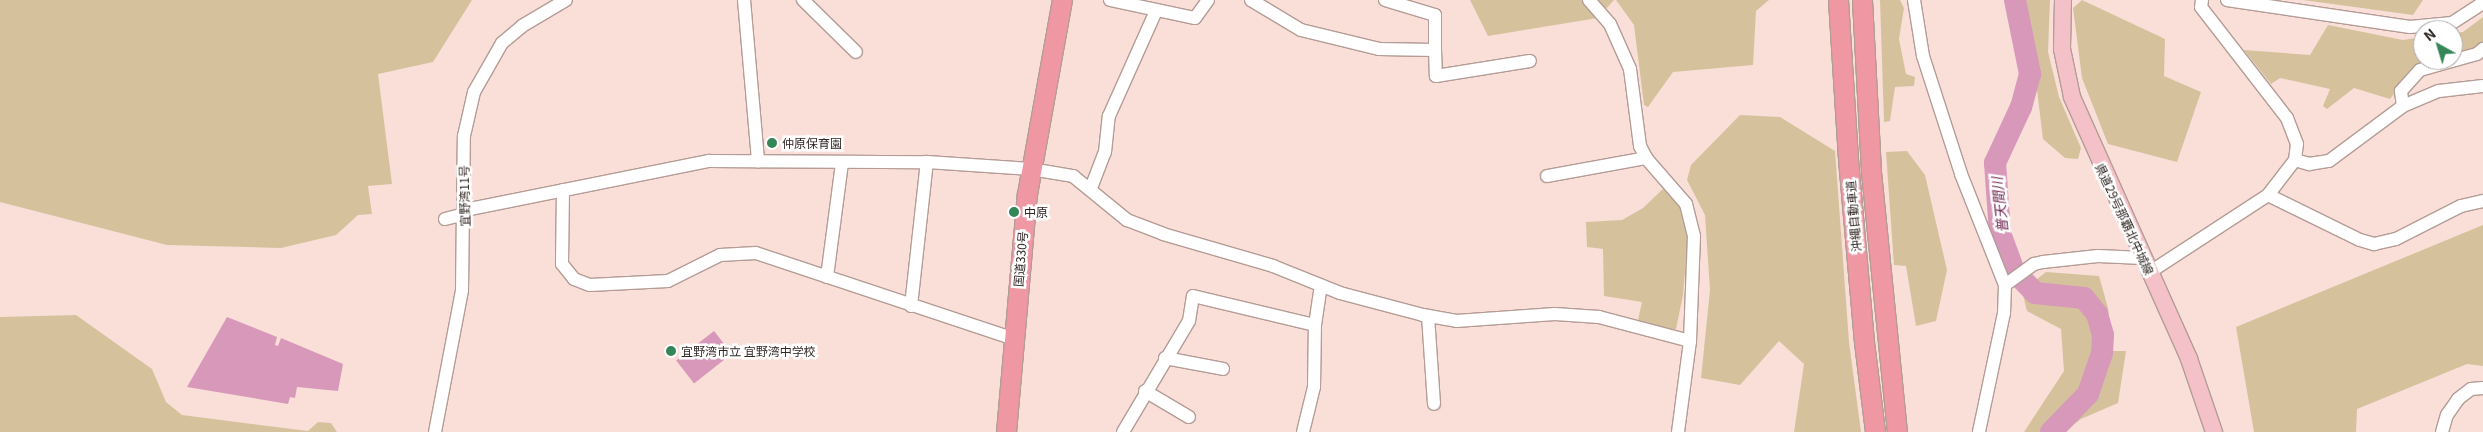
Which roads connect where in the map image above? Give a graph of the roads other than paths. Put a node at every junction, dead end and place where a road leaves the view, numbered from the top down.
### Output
1 (566, 0) edge
2 (744, 0) edge
3 (803, 0) edge
4 (1062, 0) edge
5 (1110, 0) edge
6 (1208, 0) edge
7 (1251, 0) edge
8 (1385, 0) edge
9 (1590, 0) edge
10 (1838, 0) edge
11 (1862, 0) edge
12 (1914, 0) edge
13 (2063, 0) edge
14 (2202, 0) edge
15 (2227, 0) edge
16 (2483, 2) edge
17 (1156, 11) junction
18 (2483, 49) edge
19 (1435, 50) junction
20 (856, 52) dead end
21 (1530, 61) dead end
22 (2483, 86) edge
23 (2403, 106) junction
24 (1646, 158) junction
25 (2295, 160) junction
26 (758, 161) junction
27 (842, 162) junction
28 (927, 162) junction
29 (1031, 169) junction
30 (1546, 176) dead end
31 (1091, 188) junction
32 (563, 190) junction
33 (2268, 195) junction
34 (2483, 201) edge
35 (465, 212) junction
36 (445, 219) dead end
37 (2147, 265) junction
38 (827, 277) junction
39 (2006, 284) junction
40 (1321, 285) junction
41 (911, 306) junction
42 (1428, 316) junction
43 (1315, 325) junction
44 (1014, 339) junction
45 (1690, 341) junction
46 (1165, 358) junction
47 (1223, 369) dead end
48 (2483, 388) edge
49 (1145, 391) junction
50 (1434, 404) dead end
51 (1189, 417) dead end
52 (436, 432) edge
53 (1006, 432) edge
54 (1123, 432) edge
55 (1303, 432) edge
56 (1678, 432) edge
57 (1875, 432) edge
58 (1897, 432) edge
59 (1979, 432) edge
60 (2214, 432) edge
61 (2442, 432) edge

1 - 35 street, 宜野湾11号
2 - 26 street
3 - 20 street
4 - 29 highway, 国道330号
5 - 17 street
6 - 17 street
7 - 19 street
8 - 19 street
9 - 24 street
10 - 57 highway, 沖縄自動車道
11 - 58 highway, 沖縄自動車道
12 - 39 street
13 - 37 main road, 県道29号那覇北中城線
14 - 25 street
15 - 16 street
17 - 31 street
18 - 23 street
19 - 21 street
22 - 23 street
23 - 25 street
24 - 30 street
24 - 45 street
25 - 33 street
26 - 27 street
26 - 32 street
27 - 28 street
27 - 38 street
28 - 29 street
28 - 41 street
29 - 31 street
29 - 44 highway, 国道330号
31 - 40 street
32 - 35 street
32 - 38 street
33 - 34 street
33 - 37 street
35 - 36 street
35 - 52 street, 宜野湾11号
37 - 39 street
37 - 60 main road, 県道29号那覇北中城線
38 - 41 street
39 - 59 street
40 - 42 street
40 - 43 street
41 - 44 street
42 - 45 street
42 - 50 street
43 - 46 street
43 - 55 street
44 - 53 highway, 国道330号
45 - 56 street
46 - 47 street
46 - 49 street
48 - 61 street
49 - 51 street
49 - 54 street

